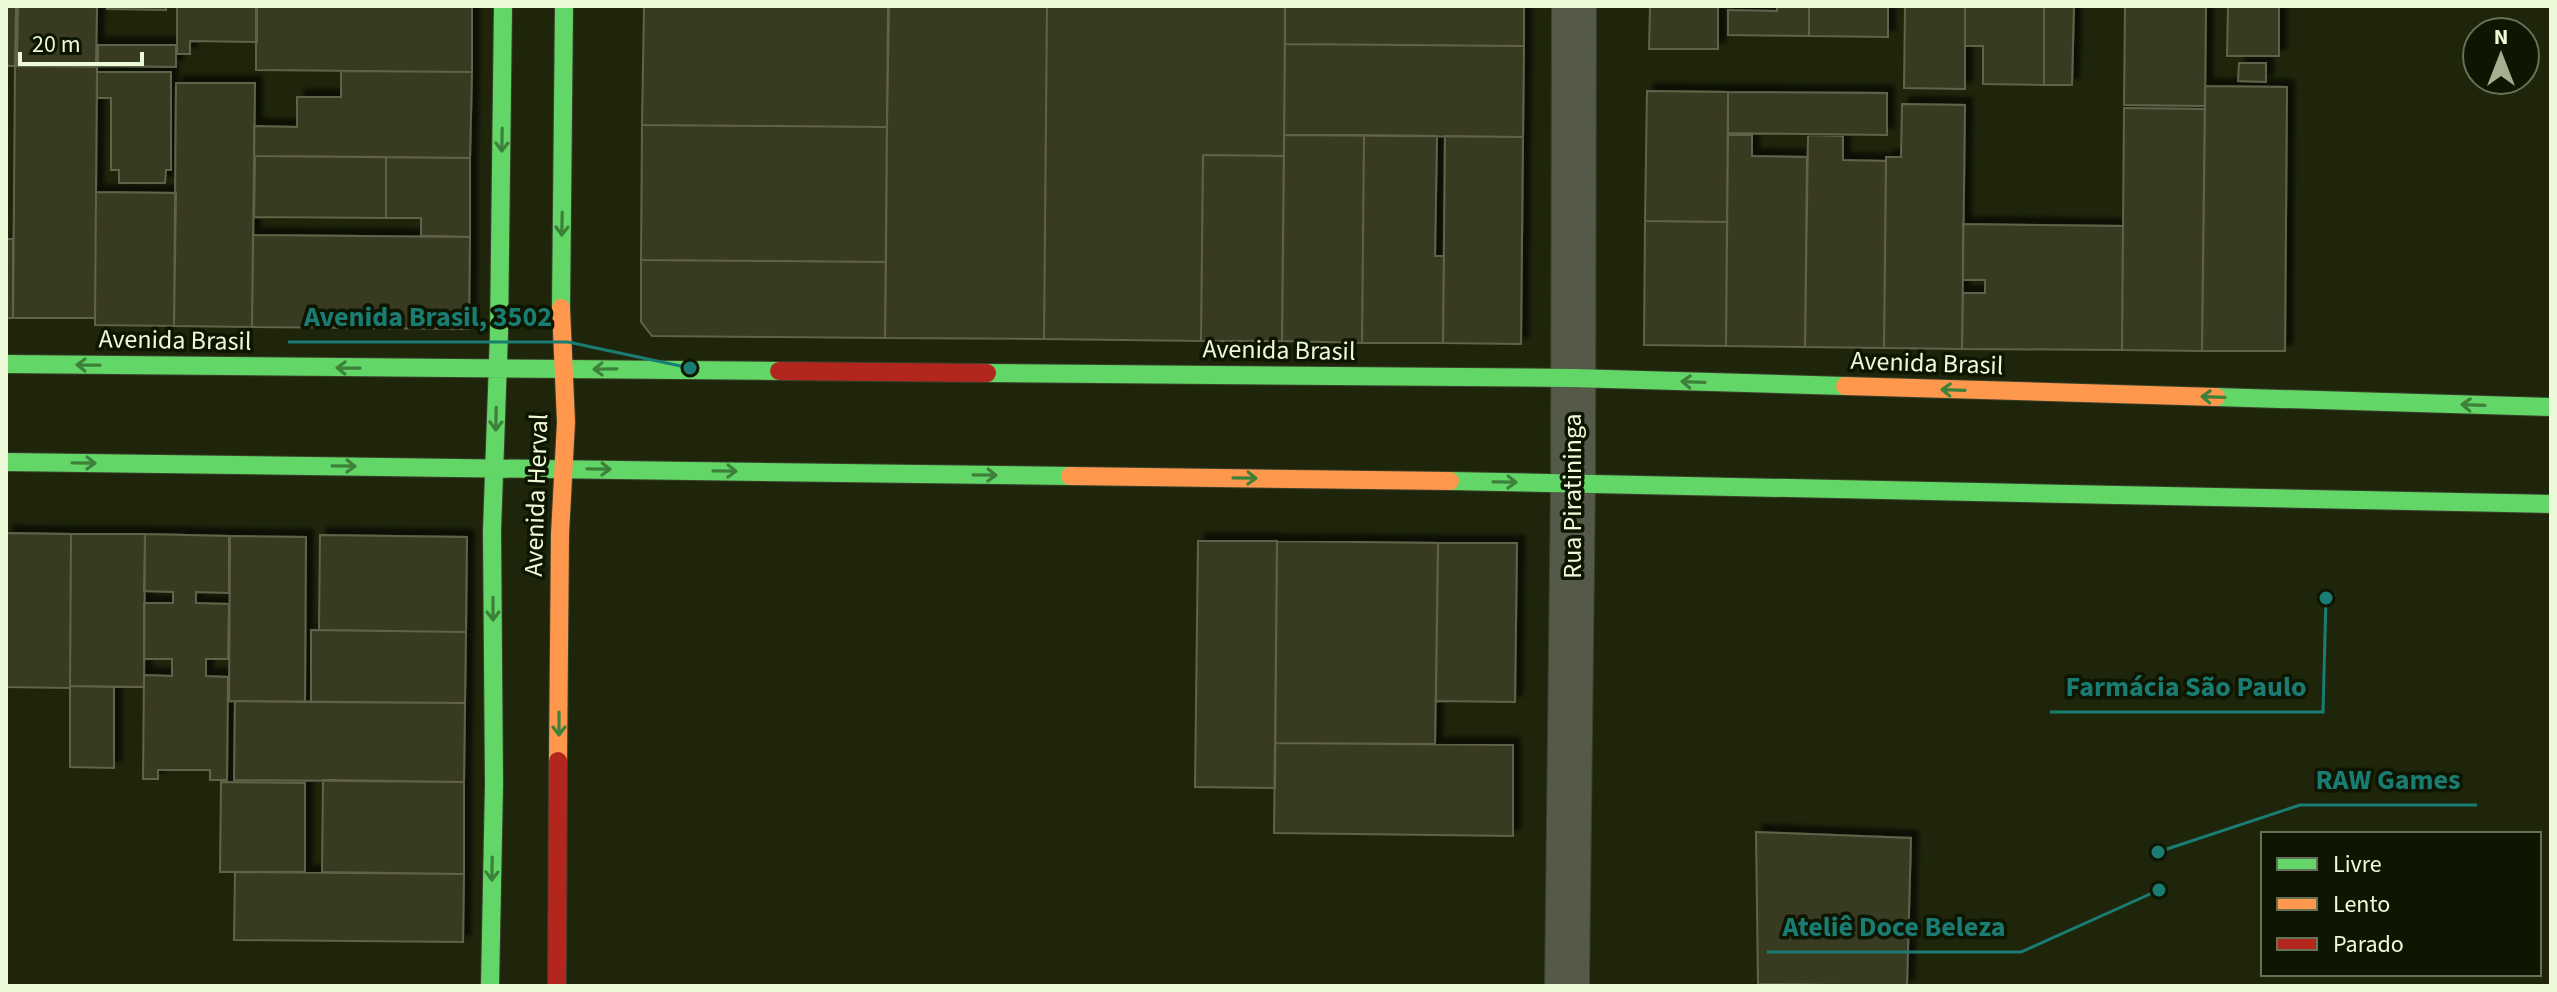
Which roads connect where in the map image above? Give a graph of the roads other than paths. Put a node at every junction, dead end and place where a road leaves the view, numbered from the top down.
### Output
1 (503, 6) edge
2 (564, 6) edge
3 (1574, 6) edge
4 (523, 54) dead end
5 (502, 91) junction
6 (6, 364) edge
7 (497, 370) junction
8 (564, 370) junction
9 (1573, 378) junction
10 (2551, 407) edge
11 (6, 462) edge
12 (495, 468) junction
13 (563, 468) junction
14 (1573, 483) junction
15 (2551, 504) edge
16 (559, 682) junction
17 (543, 707) dead end
18 (510, 759) dead end
19 (494, 784) junction
20 (490, 986) edge
21 (557, 986) edge
22 (1567, 986) edge

1 - 5 main road, Avenida Herval
2 -> 8 main road, Avenida Herval
3 - 9 street, Rua Piratininga
4 - 5 main road
5 -> 7 main road, Avenida Herval
7 -> 6 main road, Avenida Brasil
7 - 8 main road, Avenida Brasil
7 -> 12 main road, Avenida Herval
9 -> 8 main road, Avenida Brasil
8 - 13 main road, Avenida Herval
10 -> 9 main road, Avenida Brasil
9 - 14 street, Rua Piratininga
11 -> 12 main road
12 - 13 main road
12 -> 19 main road, Avenida Herval
13 -> 14 main road
13 - 16 main road, Avenida Herval
14 - 15 main road
14 - 22 street, Rua Piratininga
16 - 17 main road
16 -> 21 main road, Avenida Herval
18 - 19 main road
19 -> 20 main road, Avenida Herval

